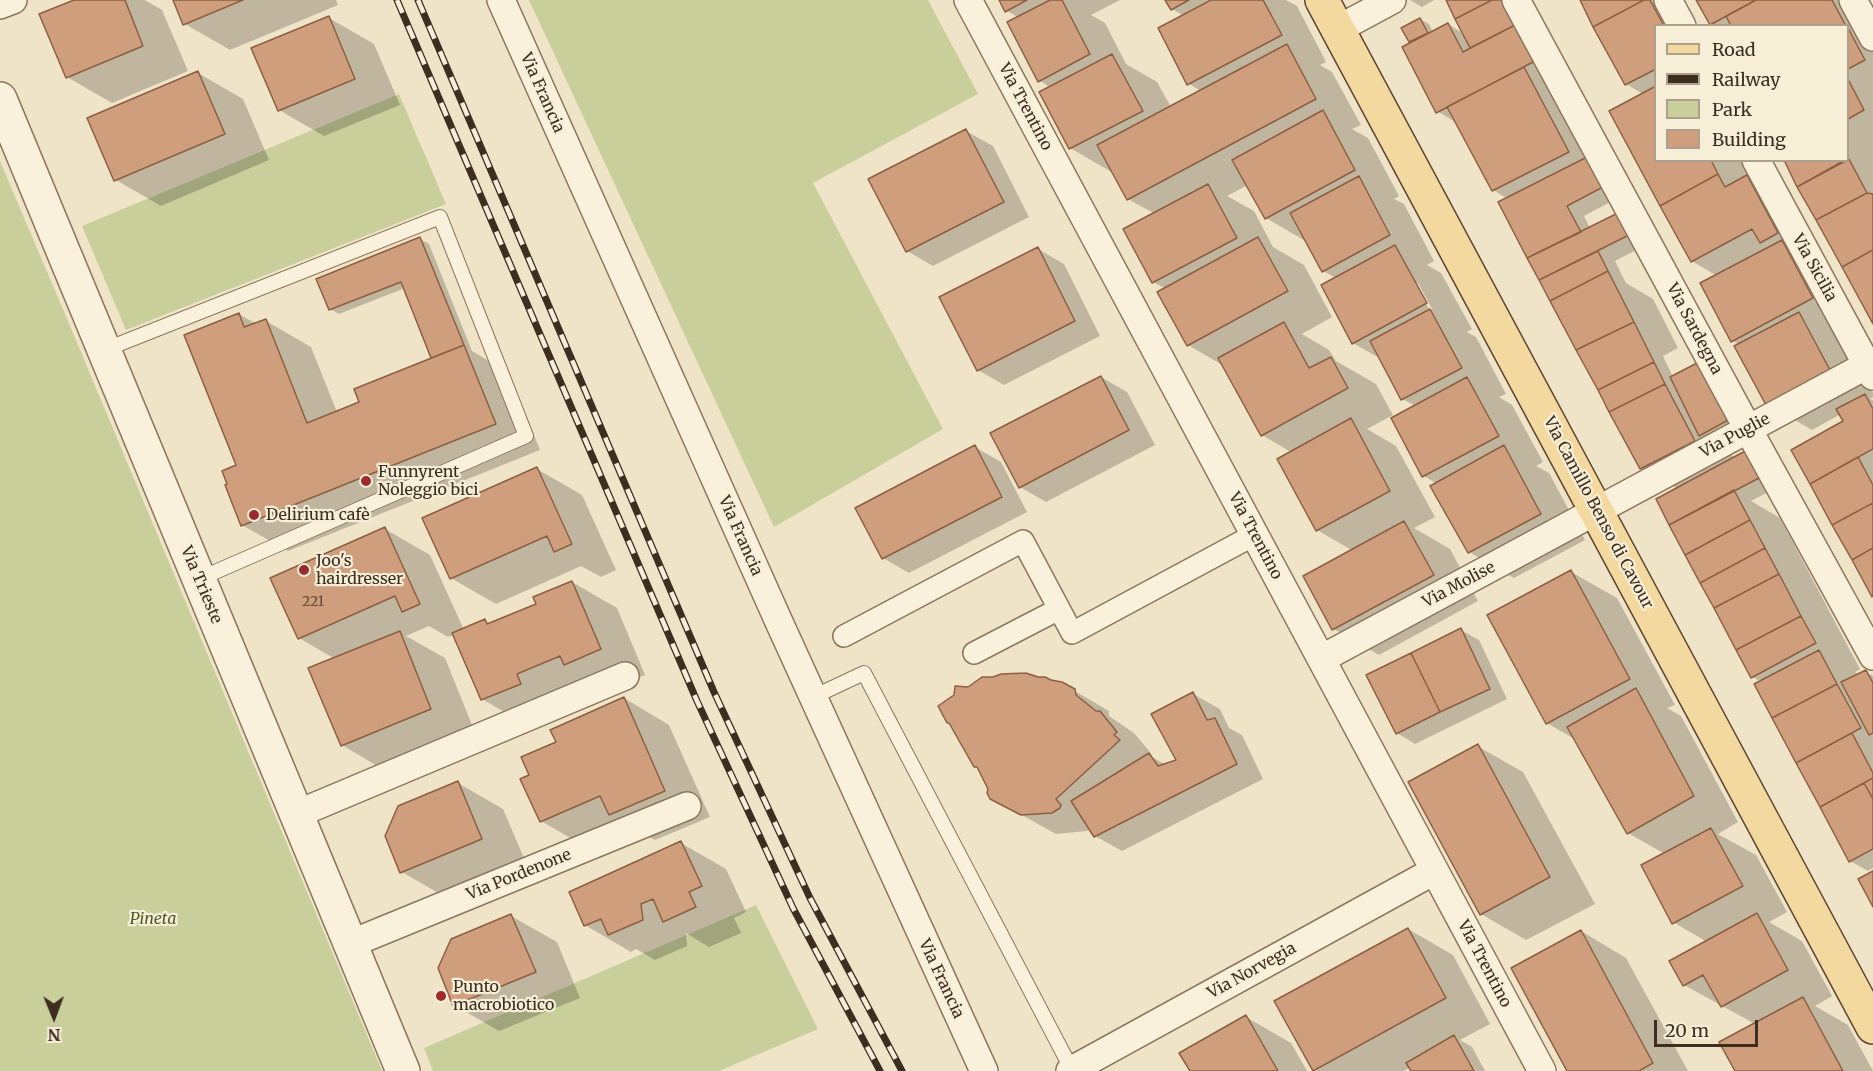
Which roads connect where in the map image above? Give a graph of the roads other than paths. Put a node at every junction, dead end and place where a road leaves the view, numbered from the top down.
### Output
1 (13, 0) edge
2 (501, 0) edge
3 (968, 0) edge
4 (1322, 0) edge
5 (1392, 0) edge
6 (1516, 0) edge
7 (1668, 0) edge
8 (1853, 0) edge
9 (0, 5) edge
10 (1681, 24) edge
11 (1338, 29) junction
12 (1873, 37) edge
13 (0, 99) edge
14 (1757, 162) edge
15 (104, 350) junction
16 (1871, 368) edge
17 (1748, 429) junction
18 (1596, 511) junction
19 (1254, 535) junction
20 (199, 579) junction
21 (1059, 609) junction
22 (844, 636) dead end
23 (974, 653) dead end
24 (1873, 656) edge
25 (1321, 659) junction
26 (625, 676) dead end
27 (813, 698) junction
28 (687, 806) dead end
29 (297, 814) junction
30 (1434, 871) junction
31 (350, 944) junction
32 (1873, 1027) edge
33 (1071, 1070) edge
34 (403, 1071) edge
35 (984, 1071) edge
36 (1542, 1071) edge

1 - 9 street
2 - 27 street, Via Francia
3 - 19 street, Via Trentino
4 - 11 main road, Via Camillo Benso di Cavour
5 - 11 street
6 - 17 street, Via Sardegna
7 - 10 street
8 - 12 street
11 - 18 main road, Via Camillo Benso di Cavour
13 - 15 street, Via Trieste
14 - 16 street, Via Sicilia
15 - 20 street, Via Trieste
15 - 20 lane
16 - 17 street, Via Puglie
17 - 18 street, Via Puglie
17 - 24 street, Via Sardegna
18 - 25 street, Via Molise
18 - 32 main road, Via Camillo Benso di Cavour
19 - 21 street
19 - 25 street, Via Trentino
20 - 29 street, Via Trieste
21 - 22 street
21 - 23 street
25 - 30 street, Via Trentino
26 - 29 street
27 - 33 lane
27 - 35 street, Via Francia
28 - 31 street, Via Pordenone
29 - 31 street, Via Trieste
30 - 33 street, Via Norvegia
30 - 36 street, Via Trentino
31 - 34 street, Via Trieste

